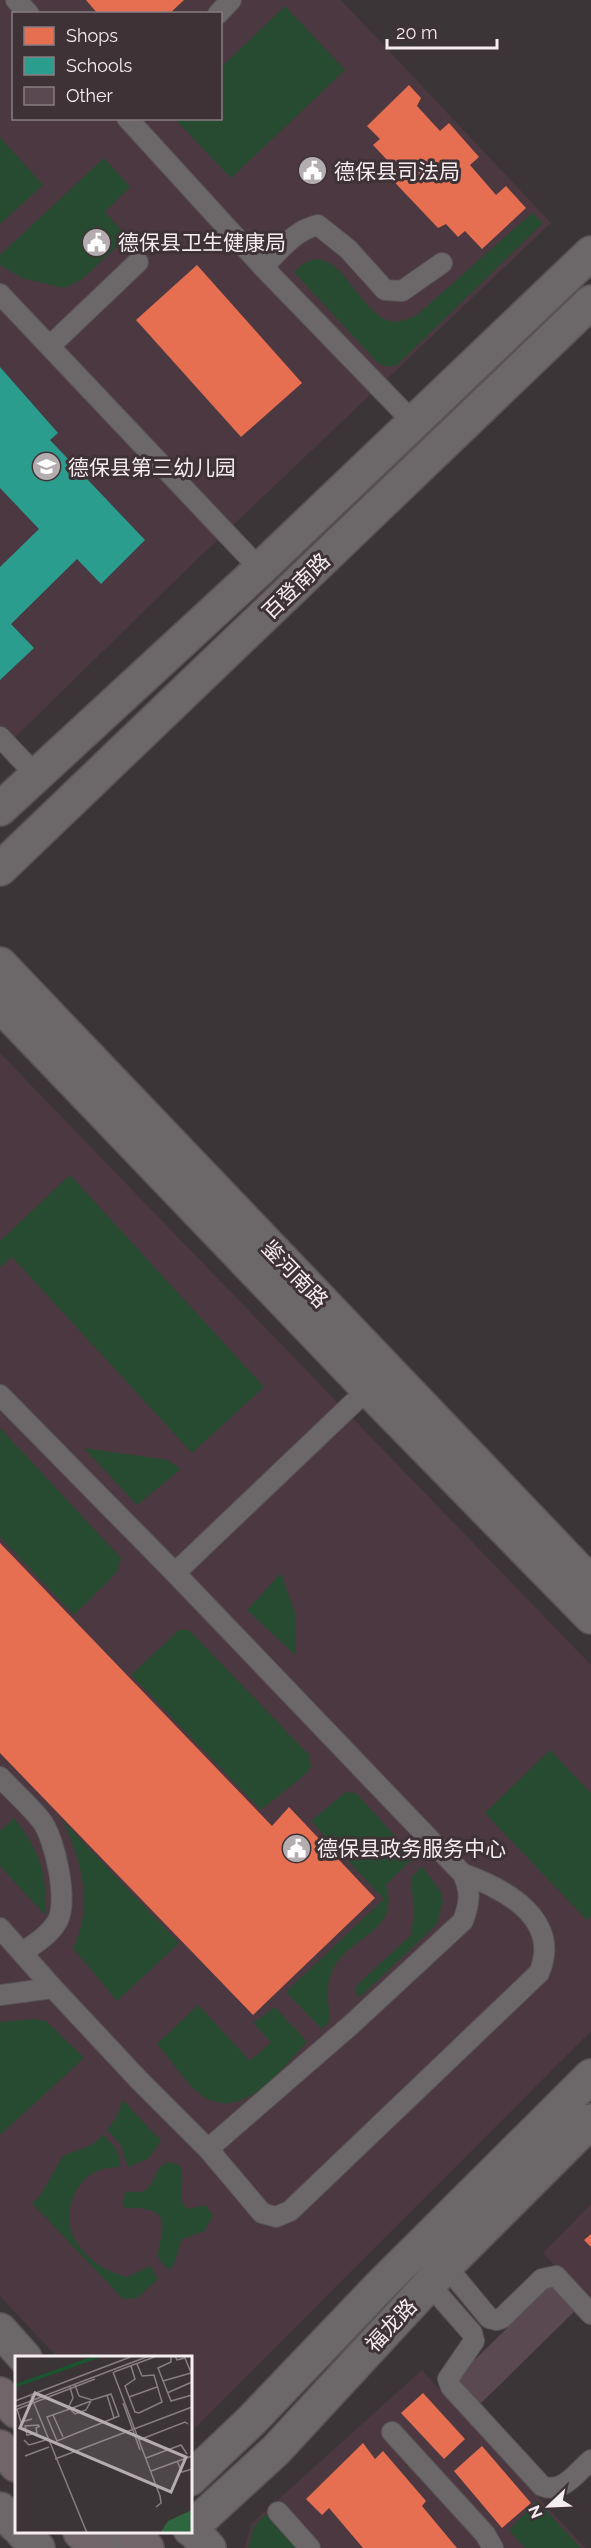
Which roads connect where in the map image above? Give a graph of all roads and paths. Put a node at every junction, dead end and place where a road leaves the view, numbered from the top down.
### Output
1 (16, 0) edge
2 (231, 0) edge
3 (27, 12) edge
4 (220, 12) edge
5 (129, 120) edge
6 (591, 253) edge
7 (138, 262) dead end
8 (442, 263) dead end
9 (263, 267) junction
10 (0, 294) edge
11 (591, 302) edge
12 (51, 345) junction
13 (414, 423) junction
14 (260, 569) junction
15 (0, 737) edge
16 (37, 776) junction
17 (0, 809) edge
18 (0, 869) edge
19 (0, 964) edge
20 (0, 1005) edge
21 (368, 1389) junction
22 (0, 1395) edge
23 (175, 1573) junction
24 (591, 1583) edge
25 (591, 1617) edge
26 (0, 1777) edge
27 (463, 1874) junction
28 (0, 1928) edge
29 (23, 1952) junction
30 (53, 1988) junction
31 (0, 1995) edge
32 (591, 2076) edge
33 (591, 2121) edge
34 (208, 2149) junction
35 (437, 2275) junction
36 (591, 2314) edge
37 (0, 2330) edge
38 (23, 2356) edge
39 (0, 2394) edge
40 (15, 2410) edge
41 (393, 2432) dead end
42 (0, 2447) edge
43 (591, 2460) edge
44 (15, 2463) edge
45 (192, 2477) edge
46 (0, 2509) edge
47 (278, 2512) dead end
48 (15, 2525) edge
49 (192, 2527) edge
50 (192, 2531) edge
51 (23, 2533) edge
52 (81, 2533) edge
53 (132, 2533) edge
54 (134, 2533) edge
55 (186, 2533) edge
56 (38, 2548) edge
57 (96, 2548) edge
58 (115, 2548) edge
59 (147, 2548) edge
60 (170, 2548) edge
61 (209, 2548) edge
62 (310, 2548) edge
63 (493, 2548) edge

1 - 3 lane
2 - 4 lane
5 - 9 lane
6 - 13 street, 百登南路
7 - 12 lane
8 - 9 lane
9 - 13 lane
10 - 12 lane
11 - 18 street, 百登南路
12 - 14 lane
13 - 14 street, 百登南路
14 - 16 street, 百登南路
15 - 16 lane
16 - 17 street, 百登南路
19 - 24 street, 鉴河南路
20 - 21 street, 鉴河南路
21 - 23 lane
21 - 25 street, 鉴河南路
22 - 23 lane
23 - 27 lane
26 - 29 lane
27 - 34 lane
27 - 34 lane
28 - 29 lane
29 - 30 lane
30 - 31 lane
30 - 34 lane
32 - 45 street, 福龙路
33 - 35 street, 福龙路
35 - 36 lane
35 - 43 lane
35 - 49 street, 福龙路
37 - 38 street
39 - 40 main road
41 - 63 lane
42 - 44 main road
46 - 48 street
47 - 62 lane
50 - 61 street
51 - 56 street
52 - 57 main road
53 - 58 street
54 - 59 main road
55 - 60 street, 福龙路

